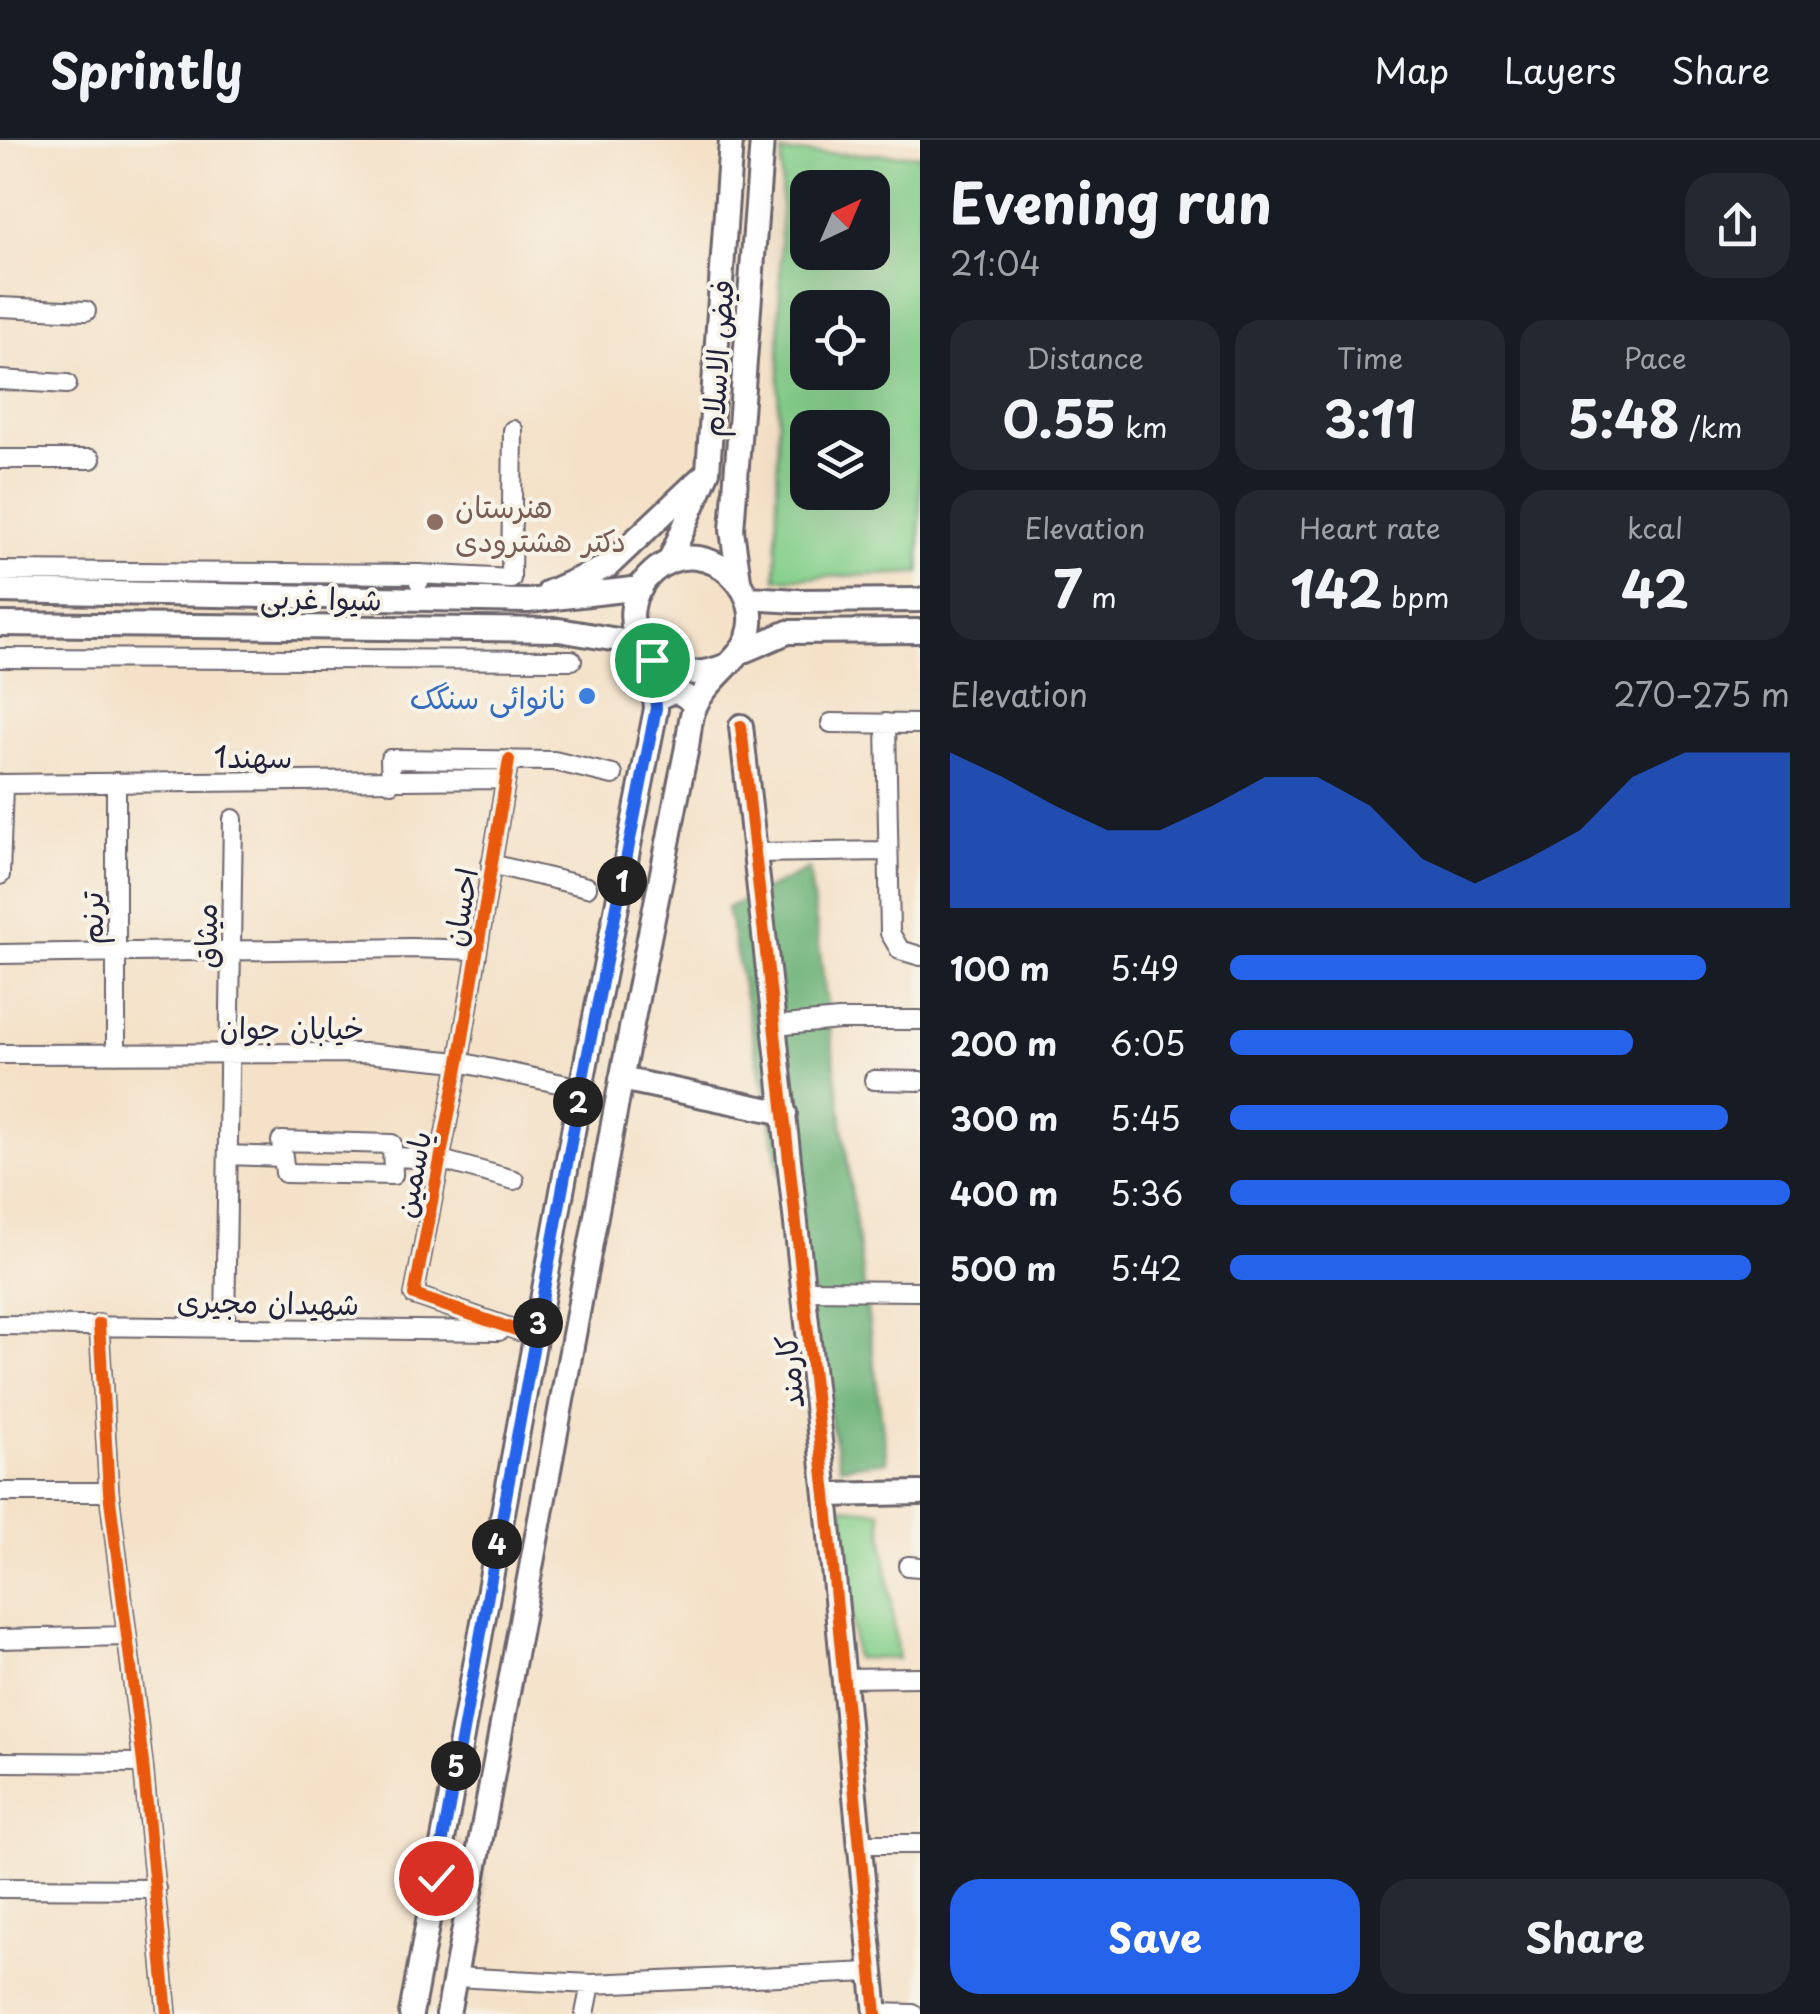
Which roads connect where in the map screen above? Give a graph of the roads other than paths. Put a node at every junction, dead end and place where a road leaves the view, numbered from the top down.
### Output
1 (713, 140) edge
2 (780, 140) edge
3 (761, 148) edge
4 (730, 149) edge
5 (0, 308) edge
6 (86, 311) dead end
7 (0, 380) edge
8 (67, 384) dead end
9 (513, 430) dead end
10 (91, 459) dead end
11 (0, 460) edge
12 (708, 471) junction
13 (669, 562) junction
14 (0, 571) edge
15 (420, 574) junction
16 (641, 588) junction
17 (744, 589) junction
18 (0, 592) edge
19 (419, 598) junction
20 (920, 600) edge
21 (528, 601) junction
22 (0, 624) edge
23 (920, 631) edge
24 (646, 652) junction
25 (0, 658) edge
26 (572, 660) dead end
27 (732, 660) junction
28 (655, 701) junction
29 (695, 707) junction
30 (832, 723) dead end
31 (886, 723) junction
32 (920, 724) edge
33 (741, 726) dead end
34 (509, 760) junction
35 (613, 775) dead end
36 (506, 780) junction
37 (116, 782) junction
38 (390, 783) junction
39 (1, 784) edge
40 (233, 819) dead end
41 (888, 850) junction
42 (753, 853) junction
43 (491, 864) junction
44 (0, 875) edge
45 (587, 887) dead end
46 (477, 950) junction
47 (232, 952) junction
48 (0, 954) edge
49 (118, 954) junction
50 (920, 956) edge
51 (920, 1020) edge
52 (774, 1026) junction
53 (0, 1054) edge
54 (116, 1054) junction
55 (231, 1054) junction
56 (459, 1062) junction
57 (621, 1079) junction
58 (874, 1080) dead end
59 (920, 1081) edge
60 (581, 1088) junction
61 (785, 1113) junction
62 (229, 1155) junction
63 (393, 1156) junction
64 (283, 1157) junction
65 (438, 1159) junction
66 (514, 1180) dead end
67 (804, 1290) junction
68 (920, 1291) edge
69 (99, 1325) junction
70 (0, 1326) edge
71 (226, 1328) junction
72 (528, 1331) junction
73 (0, 1492) edge
74 (108, 1492) junction
75 (920, 1494) edge
76 (826, 1495) junction
77 (127, 1636) junction
78 (0, 1639) edge
79 (920, 1676) edge
80 (843, 1678) junction
81 (0, 1762) edge
82 (143, 1763) junction
83 (857, 1844) junction
84 (920, 1844) edge
85 (0, 1888) edge
86 (156, 1888) junction
87 (871, 1972) junction
88 (455, 1978) junction
89 (591, 1984) junction
90 (167, 2014) edge
91 (411, 2014) edge
92 (448, 2014) edge
93 (585, 2014) edge
94 (876, 2014) edge
95 (913, 2014) edge

1 - 4 main road
2 - 3 main road
3 - 17 main road, فیض الاسلام
4 - 12 main road, فیض الاسلام
5 - 6 street
7 - 8 street
9 - 15 street
10 - 11 street
12 - 13 main road, فیض الاسلام
12 - 21 main road
13 - 16 main road
13 - 17 main road
14 - 15 street
15 - 19 street
16 - 21 main road, شیوا غربی
16 - 24 main road
17 - 20 main road
17 - 27 main road
18 - 19 main road, شیوا غربی
19 - 21 main road, شیوا غربی
22 - 24 main road, شیوا غربی
23 - 27 main road
24 - 27 main road
24 - 28 main road
25 - 26 street
27 - 29 main road
28 - 29 main road
28 - 60 main road
29 - 57 main road
30 - 31 street
31 - 32 street
31 - 41 street
33 - 42 main road, کارمند
34 - 35 street
34 - 36 street, احسان
34 - 38 street
36 - 38 street, 1سهند
36 - 43 street, احسان
37 - 38 street, 1سهند
37 - 39 street, 1سهند
37 - 49 street, ترنم
39 - 44 street
40 - 47 street, میثاق
41 - 42 street
41 - 50 street
42 - 52 main road, کارمند
43 - 45 street
43 - 46 street, احسان
46 - 47 street
46 - 56 street, احسان
47 - 49 street
47 - 55 street, میثاق
48 - 49 street
49 - 54 street, ترنم
51 - 52 street
52 - 61 main road, کارمند
53 - 54 street, خیابان جوان
54 - 55 street, خیابان جوان
55 - 56 street, خیابان جوان
55 - 62 street, میثاق
56 - 60 street, خیابان جوان
56 - 65 street, یاسمین
57 - 61 main road
57 - 88 main road
58 - 59 street
60 - 72 main road
61 - 67 main road, کارمند
62 - 64 street
62 - 71 street, میثاق
63 - 64 street
63 - 64 street
63 - 65 street
65 - 66 street
65 - 72 street, یاسمین
67 - 68 street
67 - 76 main road, کارمند
69 - 70 street, شهیدان مجیری
69 - 71 street, شهیدان مجیری
69 - 74 street
71 - 72 street, شهیدان مجیری
72 - 91 main road
73 - 74 street
74 - 77 street
75 - 76 main road
76 - 80 main road, کارمند
77 - 78 street
77 - 82 street
79 - 80 street
80 - 83 main road, کارمند
81 - 82 street
82 - 86 street
83 - 84 street
83 - 87 main road, کارمند
85 - 86 street
86 - 90 street
87 - 89 street
87 - 94 main road, کارمند
88 - 89 street
88 - 92 main road
89 - 93 street
94 - 95 street

